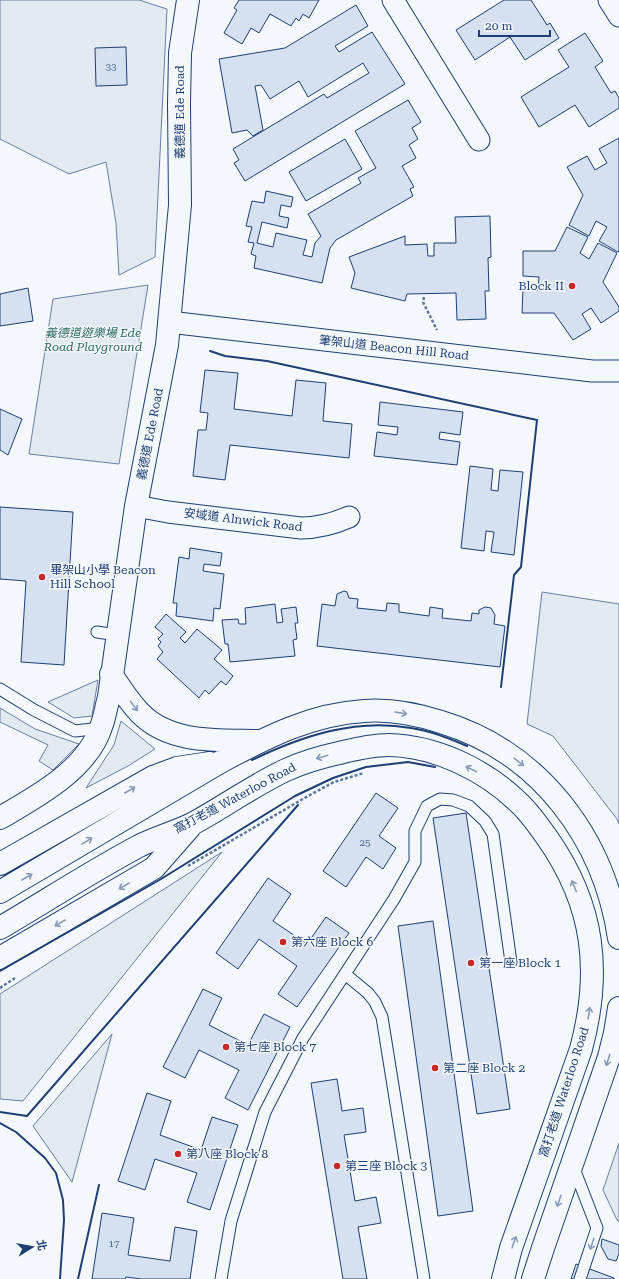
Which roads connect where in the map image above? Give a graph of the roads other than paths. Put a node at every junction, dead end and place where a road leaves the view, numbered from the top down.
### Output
1 (188, 0) edge
2 (393, 0) edge
3 (610, 0) edge
4 (619, 16) edge
5 (479, 140) dead end
6 (170, 322) junction
7 (619, 371) edge
8 (136, 506) junction
9 (349, 517) dead end
10 (111, 674) junction
11 (0, 689) edge
12 (101, 728) junction
13 (260, 741) junction
14 (222, 761) junction
15 (0, 818) edge
16 (194, 823) junction
17 (0, 864) edge
18 (0, 892) edge
19 (0, 928) edge
20 (619, 938) edge
21 (0, 958) edge
22 (511, 962) dead end
23 (345, 974) junction
24 (619, 1008) edge
25 (572, 1164) junction
26 (221, 1279) edge
27 (424, 1279) edge
28 (503, 1279) edge
29 (534, 1279) edge
30 (580, 1279) edge

1 - 6 main road, 義德道 Ede Road
2 - 5 street
3 - 4 street
6 - 7 street, 筆架山道 Beacon Hill Road
6 - 8 main road, 義德道 Ede Road
8 - 9 street, 安域道 Alnwick Road
8 - 10 main road, 義德道 Ede Road
10 - 12 main road, 義德道 Ede Road
10 -> 13 main road
11 - 12 lane
12 - 15 main road, 義德道 Ede Road
13 - 14 main road
13 -> 20 main road
17 -> 14 main road
18 -> 14 main road
16 - 19 main road, 窩打老道 Waterloo Road
16 -> 21 main road
28 -> 16 main road, 窩打老道 Waterloo Road
22 - 23 lane
23 - 26 lane
23 - 27 lane
24 -> 25 main road
25 -> 29 main road
25 -> 30 lane

